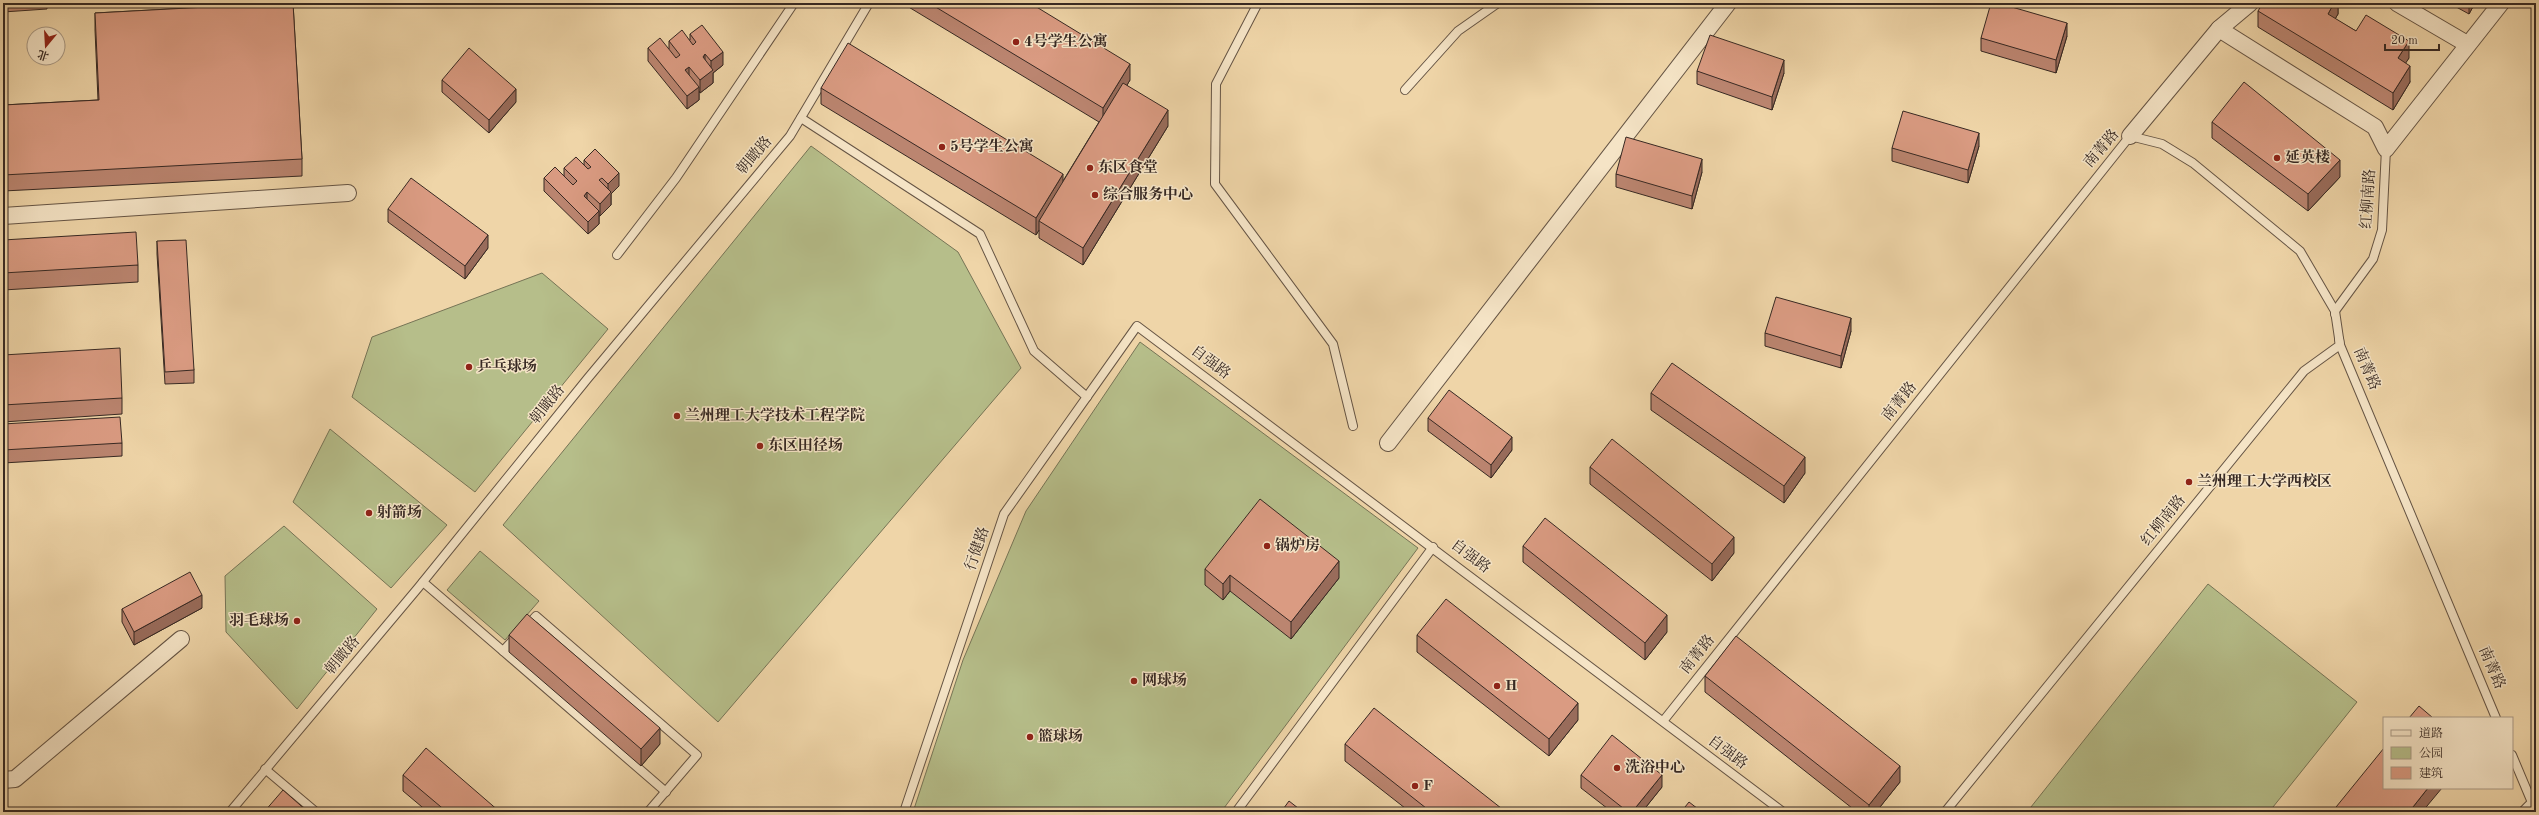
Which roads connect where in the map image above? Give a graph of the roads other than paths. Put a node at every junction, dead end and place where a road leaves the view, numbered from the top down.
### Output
1 (794, 3) edge
2 (869, 3) edge
3 (1258, 3) edge
4 (1498, 3) edge
5 (1728, 3) edge
6 (2250, 3) edge
7 (2397, 3) edge
8 (2501, 3) edge
9 (2219, 29) junction
10 (2467, 44) junction
11 (1405, 90) dead end
12 (801, 118) junction
13 (2130, 136) junction
14 (2386, 149) junction
15 (348, 193) dead end
16 (3, 216) edge
17 (617, 255) dead end
18 (2335, 311) junction
19 (1137, 326) joint
20 (2340, 345) junction
21 (1087, 397) junction
22 (1353, 426) dead end
23 (1388, 443) dead end
24 (1433, 547) junction
25 (423, 582) junction
26 (181, 639) dead end
27 (503, 651) junction
28 (2496, 717) edge
29 (1664, 720) junction
30 (2513, 757) edge
31 (265, 769) junction
32 (3, 780) edge
33 (666, 792) junction
34 (2532, 802) junction
35 (230, 812) edge
36 (316, 812) edge
37 (648, 812) edge
38 (904, 812) edge
39 (1236, 812) edge
40 (1784, 812) edge
41 (1945, 812) edge
42 (2522, 812) edge
43 (2536, 812) edge

1 - 17 lane
2 - 12 lane, 朝瞰路
3 - 22 lane
4 - 11 lane
5 - 23 street
6 - 9 street
7 - 10 street
8 - 10 street
9 - 13 street
9 - 14 street
10 - 14 street
12 - 21 lane
12 - 25 lane, 朝瞰路
13 - 18 lane, 南菁路
13 - 29 lane, 南菁路
14 - 18 lane, 红柳南路
15 - 16 street
18 - 20 lane, 南菁路
19 - 21 lane, 行健路
19 - 24 lane, 自强路
20 - 28 lane, 南菁路
20 - 41 lane, 红柳南路
21 - 38 lane, 行健路
24 - 29 lane, 自强路
24 - 39 lane
25 - 27 lane
25 - 31 lane, 朝瞰路
26 - 32 street
27 - 33 lane
27 - 33 lane
29 - 40 lane, 自强路
30 - 34 lane
31 - 35 lane, 朝瞰路
31 - 36 lane
33 - 37 lane
34 - 42 lane
34 - 43 lane

